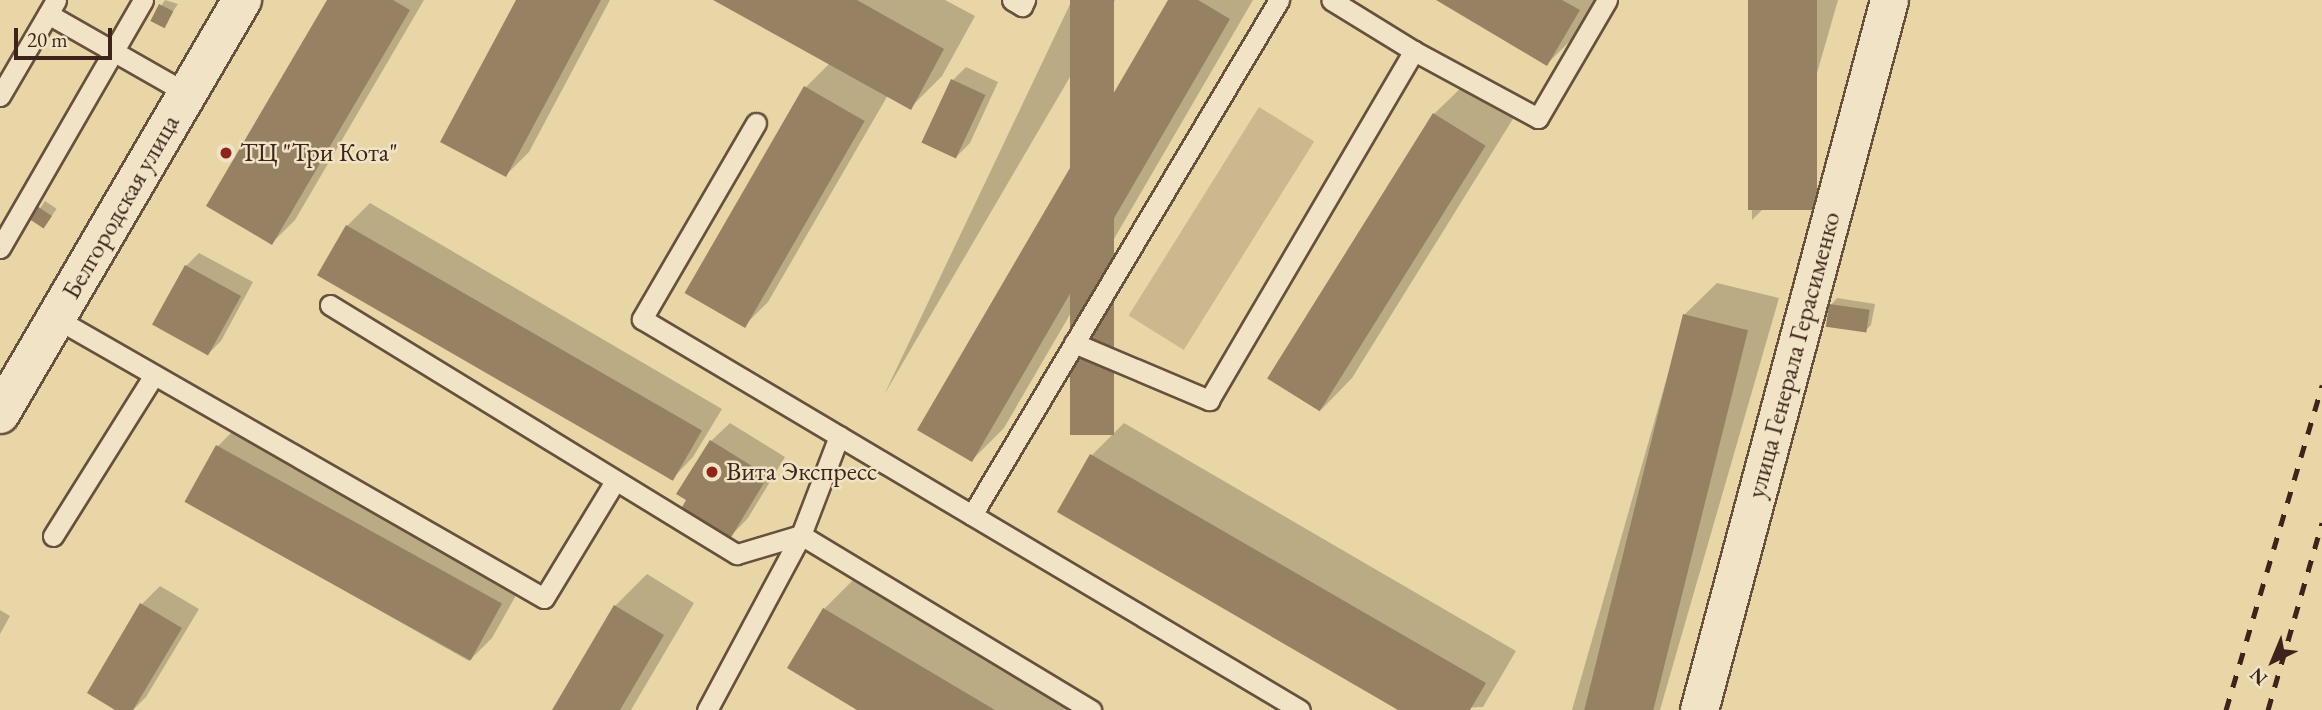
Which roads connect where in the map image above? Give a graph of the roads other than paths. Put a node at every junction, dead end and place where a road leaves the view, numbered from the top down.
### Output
1 (143, 0) edge
2 (242, 0) edge
3 (1012, 0) edge
4 (1025, 0) edge
5 (1279, 0) edge
6 (1331, 0) edge
7 (1607, 0) edge
8 (1889, 0) edge
9 (52, 7) edge
10 (114, 50) junction
11 (1414, 51) junction
12 (188, 94) junction
13 (0, 96) edge
14 (756, 123) dead end
15 (0, 248) edge
16 (330, 305) dead end
17 (57, 319) junction
18 (1074, 343) junction
19 (154, 375) junction
20 (0, 414) edge
21 (839, 436) junction
22 (615, 481) junction
23 (972, 515) junction
24 (801, 535) junction
25 (53, 536) dead end
26 (707, 710) edge
27 (1091, 710) edge
28 (1300, 710) edge
29 (1699, 710) edge

1 - 10 lane
2 - 12 main road, Белгородская улица
3 - 4 lane
5 - 18 lane
6 - 11 lane
7 - 11 lane
8 - 29 street, улица Генерала Герасименко
9 - 10 lane
9 - 13 lane
10 - 12 lane
10 - 15 lane
11 - 18 lane
12 - 17 main road, Белгородская улица
14 - 21 lane
16 - 22 lane
17 - 19 lane
17 - 20 main road, Белгородская улица
18 - 23 lane
19 - 22 lane
19 - 25 lane
21 - 23 lane
21 - 24 lane
22 - 24 lane
23 - 28 lane
24 - 26 lane
24 - 27 lane

